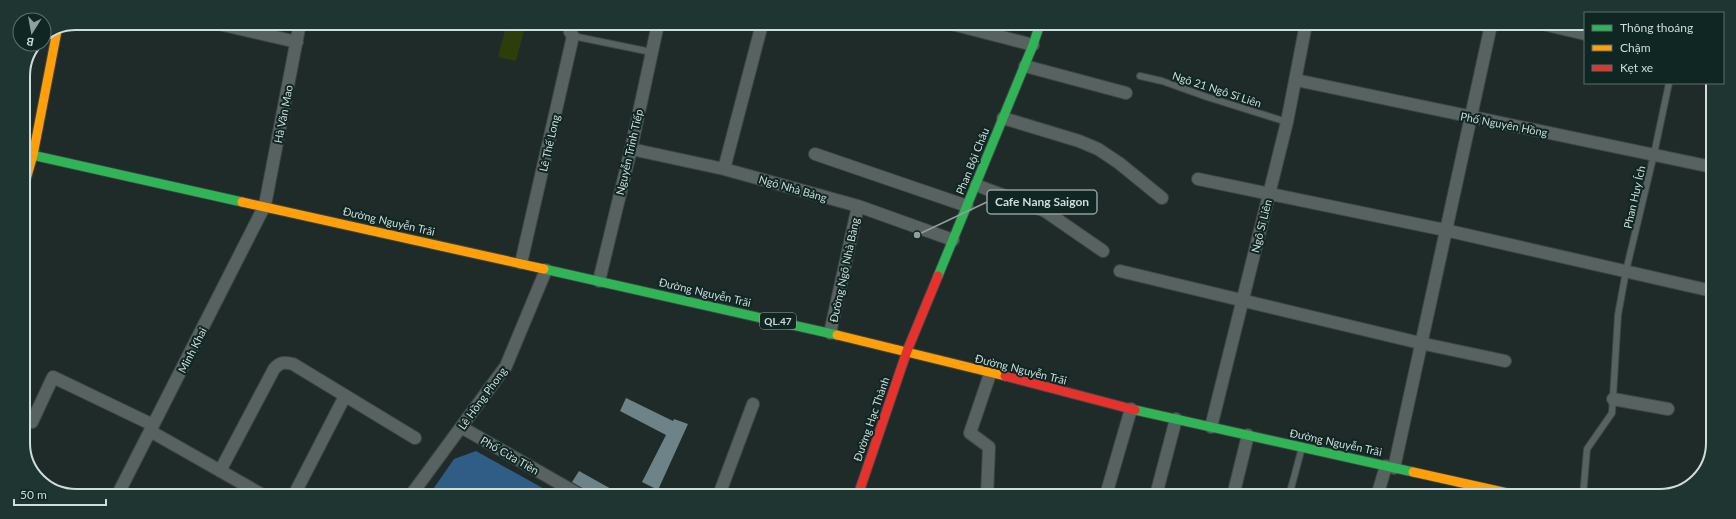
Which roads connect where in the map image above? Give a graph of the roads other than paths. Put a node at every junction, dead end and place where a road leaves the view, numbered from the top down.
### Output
1 (245, 30) edge
2 (299, 30) edge
3 (571, 30) edge
4 (656, 30) edge
5 (760, 30) edge
6 (975, 30) edge
7 (1038, 30) edge
8 (1305, 30) edge
9 (1490, 30) edge
10 (1568, 30) edge
11 (56, 34) edge
12 (1584, 34) edge
13 (573, 36) junction
14 (297, 42) junction
15 (1033, 45) junction
16 (651, 52) junction
17 (1025, 66) junction
18 (1140, 76) dead end
19 (1296, 80) junction
20 (1669, 84) edge
21 (1126, 93) dead end
22 (1471, 117) junction
23 (1003, 118) junction
24 (1287, 122) junction
25 (631, 149) junction
26 (30, 154) edge
27 (815, 154) dead end
28 (1654, 154) junction
29 (33, 155) junction
30 (30, 166) edge
31 (1706, 166) edge
32 (724, 169) junction
33 (1198, 179) dead end
34 (976, 185) junction
35 (1269, 193) junction
36 (1162, 198) dead end
37 (265, 206) junction
38 (858, 206) junction
39 (967, 206) junction
40 (1445, 230) junction
41 (953, 240) junction
42 (1103, 251) dead end
43 (521, 263) junction
44 (546, 270) junction
45 (1626, 270) junction
46 (1120, 271) dead end
47 (599, 281) junction
48 (1706, 290) edge
49 (1243, 301) junction
50 (830, 333) junction
51 (1420, 343) junction
52 (907, 351) junction
53 (1505, 361) dead end
54 (990, 374) junction
55 (346, 396) junction
56 (1613, 399) junction
57 (753, 404) dead end
58 (1131, 409) junction
59 (1668, 409) dead end
60 (1176, 419) junction
61 (30, 421) edge
62 (461, 427) junction
63 (1211, 427) junction
64 (152, 428) junction
65 (1248, 435) junction
66 (415, 438) dead end
67 (1302, 447) junction
68 (1390, 467) junction
69 (220, 472) junction
70 (121, 489) edge
71 (252, 489) edge
72 (297, 489) edge
73 (415, 489) edge
74 (570, 489) edge
75 (722, 489) edge
76 (860, 489) edge
77 (987, 489) edge
78 (1108, 489) edge
79 (1158, 489) edge
80 (1235, 489) edge
81 (1291, 489) edge
82 (1380, 489) edge
83 (1468, 489) edge
84 (1584, 489) edge

1 - 14 street
2 - 14 street, Hà Văn Mao
3 - 13 street, Lê Thế Long
4 - 16 street, Nguyễn Trinh Tiếp
5 - 32 street
6 - 15 street
7 - 15 main road, Phan Bội Châu
8 - 19 street, Ngô Sĩ Liên
9 - 22 street
10 - 12 street
11 - 29 main road
13 - 16 lane
13 - 43 street, Lê Thế Long
14 - 37 street, Hà Văn Mao
15 - 17 main road, Phan Bội Châu
16 - 25 street, Nguyễn Trinh Tiếp
17 - 21 street
17 - 23 main road, Phan Bội Châu
18 - 24 lane, Ngõ 21 Ngô Sĩ Liên
19 - 22 street, Phố Nguyên Hồng
19 - 24 street, Ngô Sĩ Liên
20 - 28 lane, Phan Huy Ích
22 - 28 street, Phố Nguyên Hồng
22 - 40 street
23 - 34 main road, Phan Bội Châu
23 - 36 street
24 - 35 street, Ngô Sĩ Liên
25 - 32 street, Ngõ Nhà Bảng
25 - 47 street, Nguyễn Trinh Tiếp
26 - 29 main road, Đường Nguyễn Trãi / QL.47
27 - 39 street
28 - 31 street, Phố Nguyên Hồng
28 - 45 lane, Phan Huy Ích
29 - 30 main road
29 - 37 main road, Đường Nguyễn Trãi / QL.47
32 - 38 street, Ngõ Nhà Bảng
33 - 35 street
34 - 39 main road, Phan Bội Châu
34 - 42 street
35 - 40 street
35 - 49 street, Ngô Sĩ Liên
37 - 43 main road, Đường Nguyễn Trãi / QL.47
37 - 64 street, Minh Khai
38 - 41 street, Ngõ Nhà Bảng
38 - 50 street, Đường Ngõ Nhà Bảng
39 - 41 main road, Phan Bội Châu
40 - 45 street
40 - 51 street
41 - 52 main road, Phan Bội Châu
43 - 44 main road, Đường Nguyễn Trãi / QL.47
44 - 47 main road, Đường Nguyễn Trãi / QL.47
44 - 62 street, Lê Hồng Phong
45 - 48 street
45 - 56 lane, Phan Huy Ích
46 - 49 street
47 - 50 main road, Đường Nguyễn Trãi / QL.47
49 - 51 street
49 - 63 street, Ngô Sĩ Liên
50 - 52 main road, Đường Nguyễn Trãi / QL.47
51 - 53 street
51 - 68 street
52 - 54 main road, Đường Nguyễn Trãi / QL.47
52 - 76 main road, Đường Hạc Thành
54 - 58 main road, Đường Nguyễn Trãi / QL.47
54 - 77 street
55 - 66 street
55 - 69 street
55 - 72 street
56 - 59 street
56 - 84 lane, Phan Huy Ích
57 - 75 street
58 - 60 main road, Đường Nguyễn Trãi / QL.47
58 - 78 street
60 - 63 main road, Đường Nguyễn Trãi / QL.47
60 - 79 street
61 - 64 street
62 - 73 street, Lê Hồng Phong
62 - 74 street, Phố Cửa Tiền
63 - 65 main road, Đường Nguyễn Trãi / QL.47
64 - 69 street
64 - 70 street, Minh Khai
65 - 67 main road, Đường Nguyễn Trãi / QL.47
65 - 80 street
67 - 68 main road, Đường Nguyễn Trãi / QL.47
67 - 81 lane
68 - 82 street
68 - 83 main road, Đường Nguyễn Trãi / QL.47
69 - 71 street

